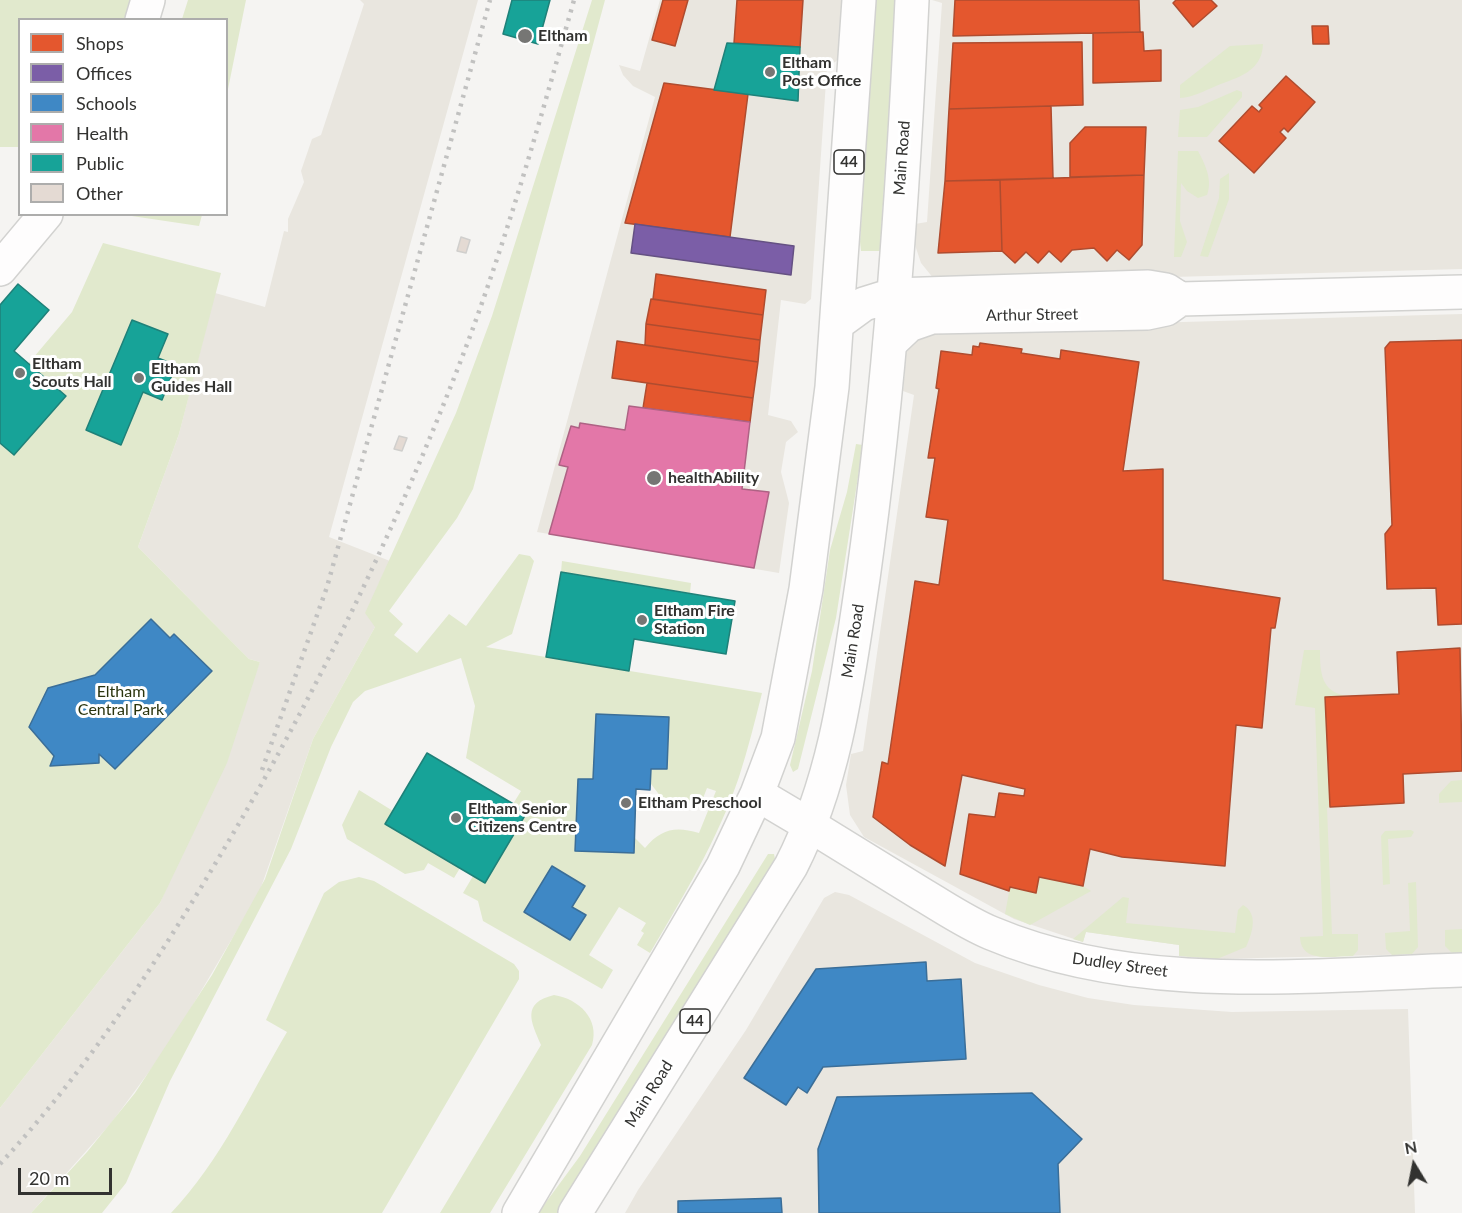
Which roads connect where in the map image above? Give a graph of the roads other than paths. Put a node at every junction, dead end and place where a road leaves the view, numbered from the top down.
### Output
1 (148, 0) edge
2 (859, 0) edge
3 (912, 0) edge
4 (143, 18) edge
5 (44, 216) edge
6 (0, 269) edge
7 (1462, 292) edge
8 (893, 296) junction
9 (1180, 299) junction
10 (838, 323) junction
11 (890, 342) junction
12 (758, 794) junction
13 (811, 826) junction
14 (1462, 970) edge
15 (519, 1213) edge
16 (575, 1213) edge

1 - 4 main road
2 - 10 main road, 44
3 - 8 main road, Main Road / 44
5 - 6 main road
7 - 9 main road, Arthur Street
8 - 9 main road, Arthur Street
8 - 10 main road, Arthur Street
8 - 11 main road, Main Road / 44
9 - 11 main road, Arthur Street
10 - 12 main road, 44
11 - 13 main road, Main Road / 44
12 - 13 main road, Dudley Street
12 - 15 main road, 44
13 - 14 main road, Dudley Street
13 - 16 main road, Main Road / 44

